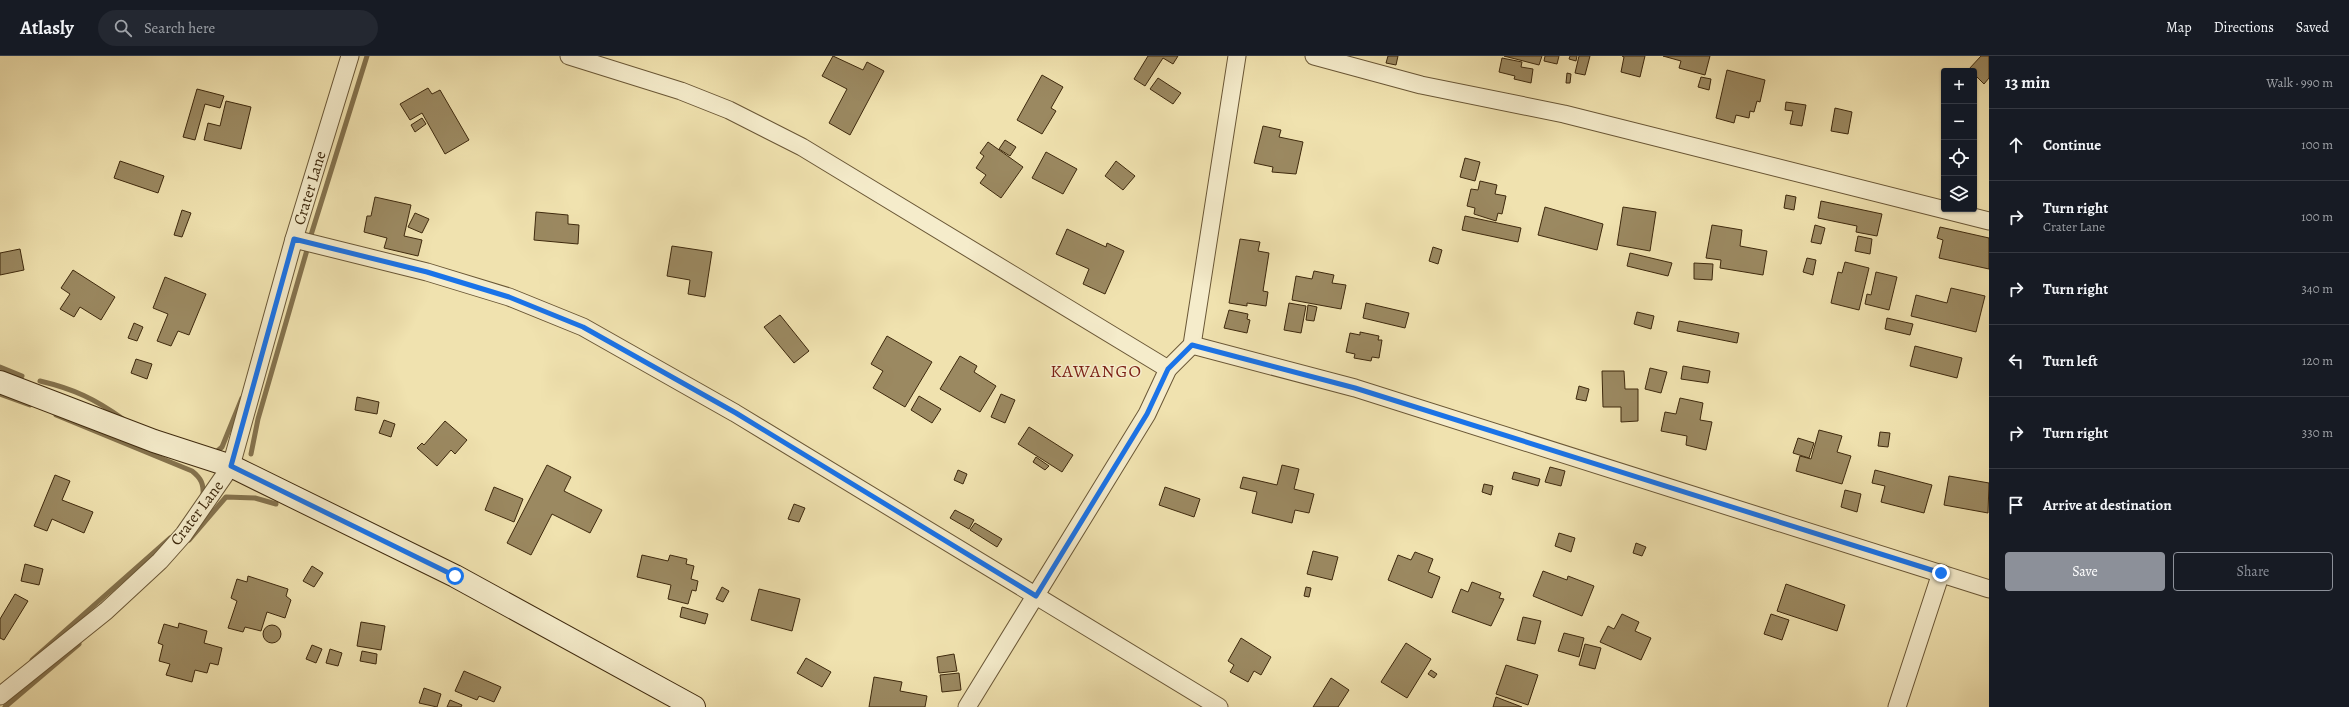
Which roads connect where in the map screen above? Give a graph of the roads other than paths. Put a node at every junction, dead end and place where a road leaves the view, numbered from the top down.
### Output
1 (350, 56) edge
2 (569, 56) edge
3 (1237, 56) edge
4 (1314, 56) edge
5 (1989, 221) edge
6 (294, 239) junction
7 (1192, 345) junction
8 (1168, 369) junction
9 (0, 382) edge
10 (231, 466) junction
11 (1941, 573) junction
12 (1989, 589) edge
13 (1036, 596) junction
14 (0, 696) edge
15 (694, 707) edge
16 (967, 707) edge
17 (1219, 707) edge
18 (1897, 707) edge

1 - 6 street, Crater Lane
2 - 8 street
3 - 7 street
4 - 5 street
6 - 10 street, Crater Lane
6 - 13 street
7 - 8 street
7 - 11 street
8 - 13 street
9 - 10 street
10 - 14 street, Crater Lane
10 - 15 street
11 - 12 street
11 - 18 street
13 - 16 street
13 - 17 street

